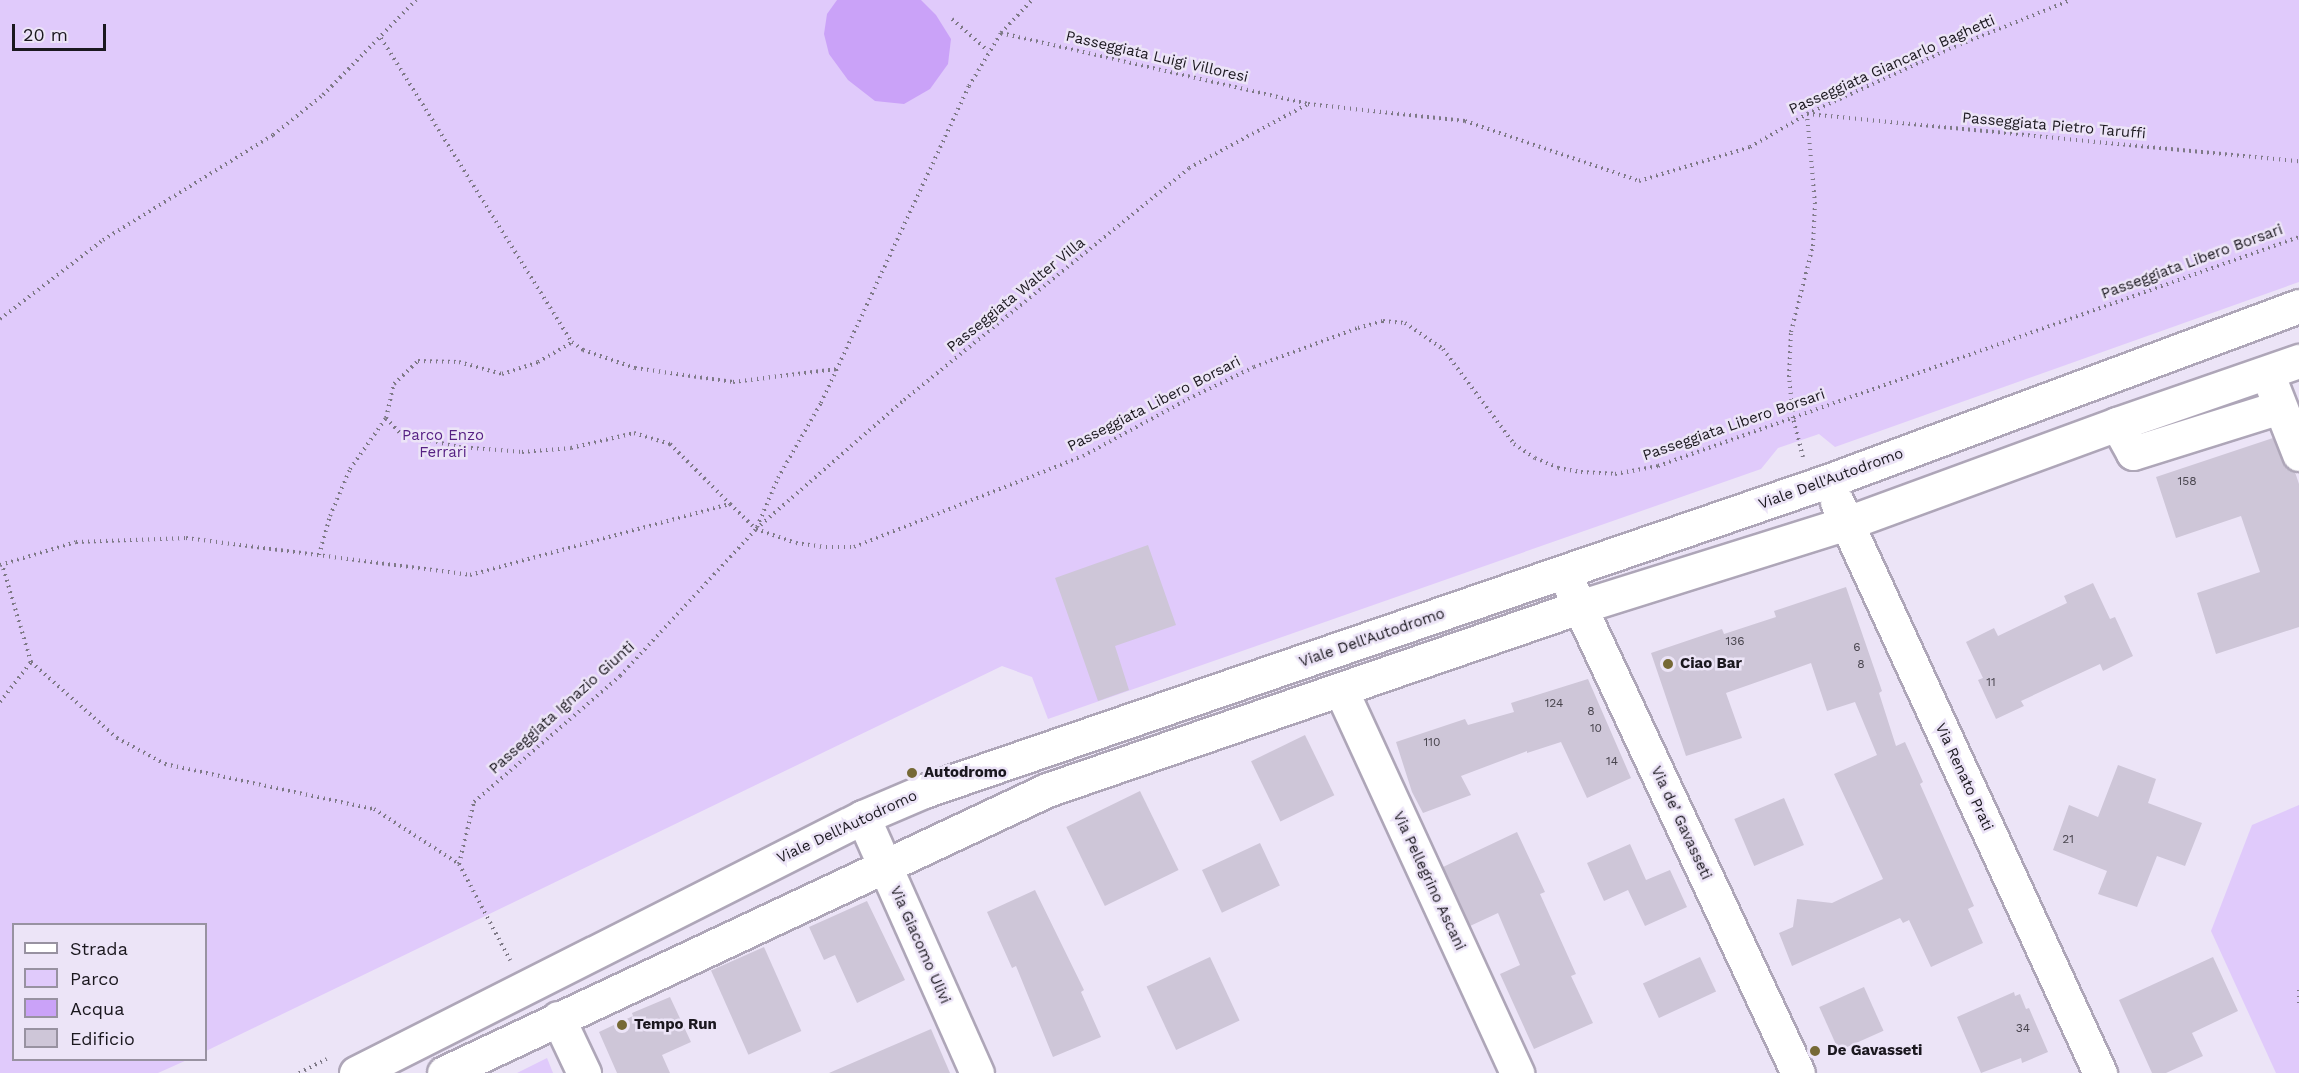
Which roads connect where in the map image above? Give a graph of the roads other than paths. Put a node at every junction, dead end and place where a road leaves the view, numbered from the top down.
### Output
1 (2299, 306) edge
2 (2299, 361) edge
3 (2268, 372) junction
4 (2280, 407) junction
5 (2117, 424) junction
6 (2299, 454) edge
7 (1819, 484) junction
8 (1847, 523) junction
9 (1564, 573) junction
10 (1579, 608) junction
11 (1341, 690) junction
12 (1030, 753) junction
13 (1047, 790) junction
14 (863, 817) junction
15 (885, 866) junction
16 (465, 1018) junction
17 (558, 1018) junction
18 (481, 1054) junction
19 (356, 1073) edge
20 (444, 1073) edge
21 (584, 1073) edge
22 (977, 1073) edge
23 (1517, 1073) edge
24 (1798, 1073) edge
25 (2100, 1073) edge

1 - 7 street, Viale Dell'Autodromo
2 - 3 street
3 - 4 street
3 - 5 street
4 - 5 street
4 - 6 street
5 - 8 street
7 - 8 street, Via Renato Prati
7 - 9 street, Viale Dell'Autodromo
8 - 10 street
8 - 25 street, Via Renato Prati
9 - 10 street, Via de’ Gavasseti
9 - 12 street, Viale Dell'Autodromo
10 - 11 street
10 - 24 street, Via de’ Gavasseti
11 - 13 street
11 - 23 street, Via Pellegrino Ascani
12 - 13 street
12 - 14 street, Viale Dell'Autodromo
13 - 15 street
14 - 15 street, Via Giacomo Ulivi
14 - 16 street, Viale Dell'Autodromo
15 - 17 street
15 - 22 street, Via Giacomo Ulivi
16 - 18 street
16 - 19 street, Viale Dell'Autodromo
17 - 18 street
17 - 21 street
18 - 20 street

